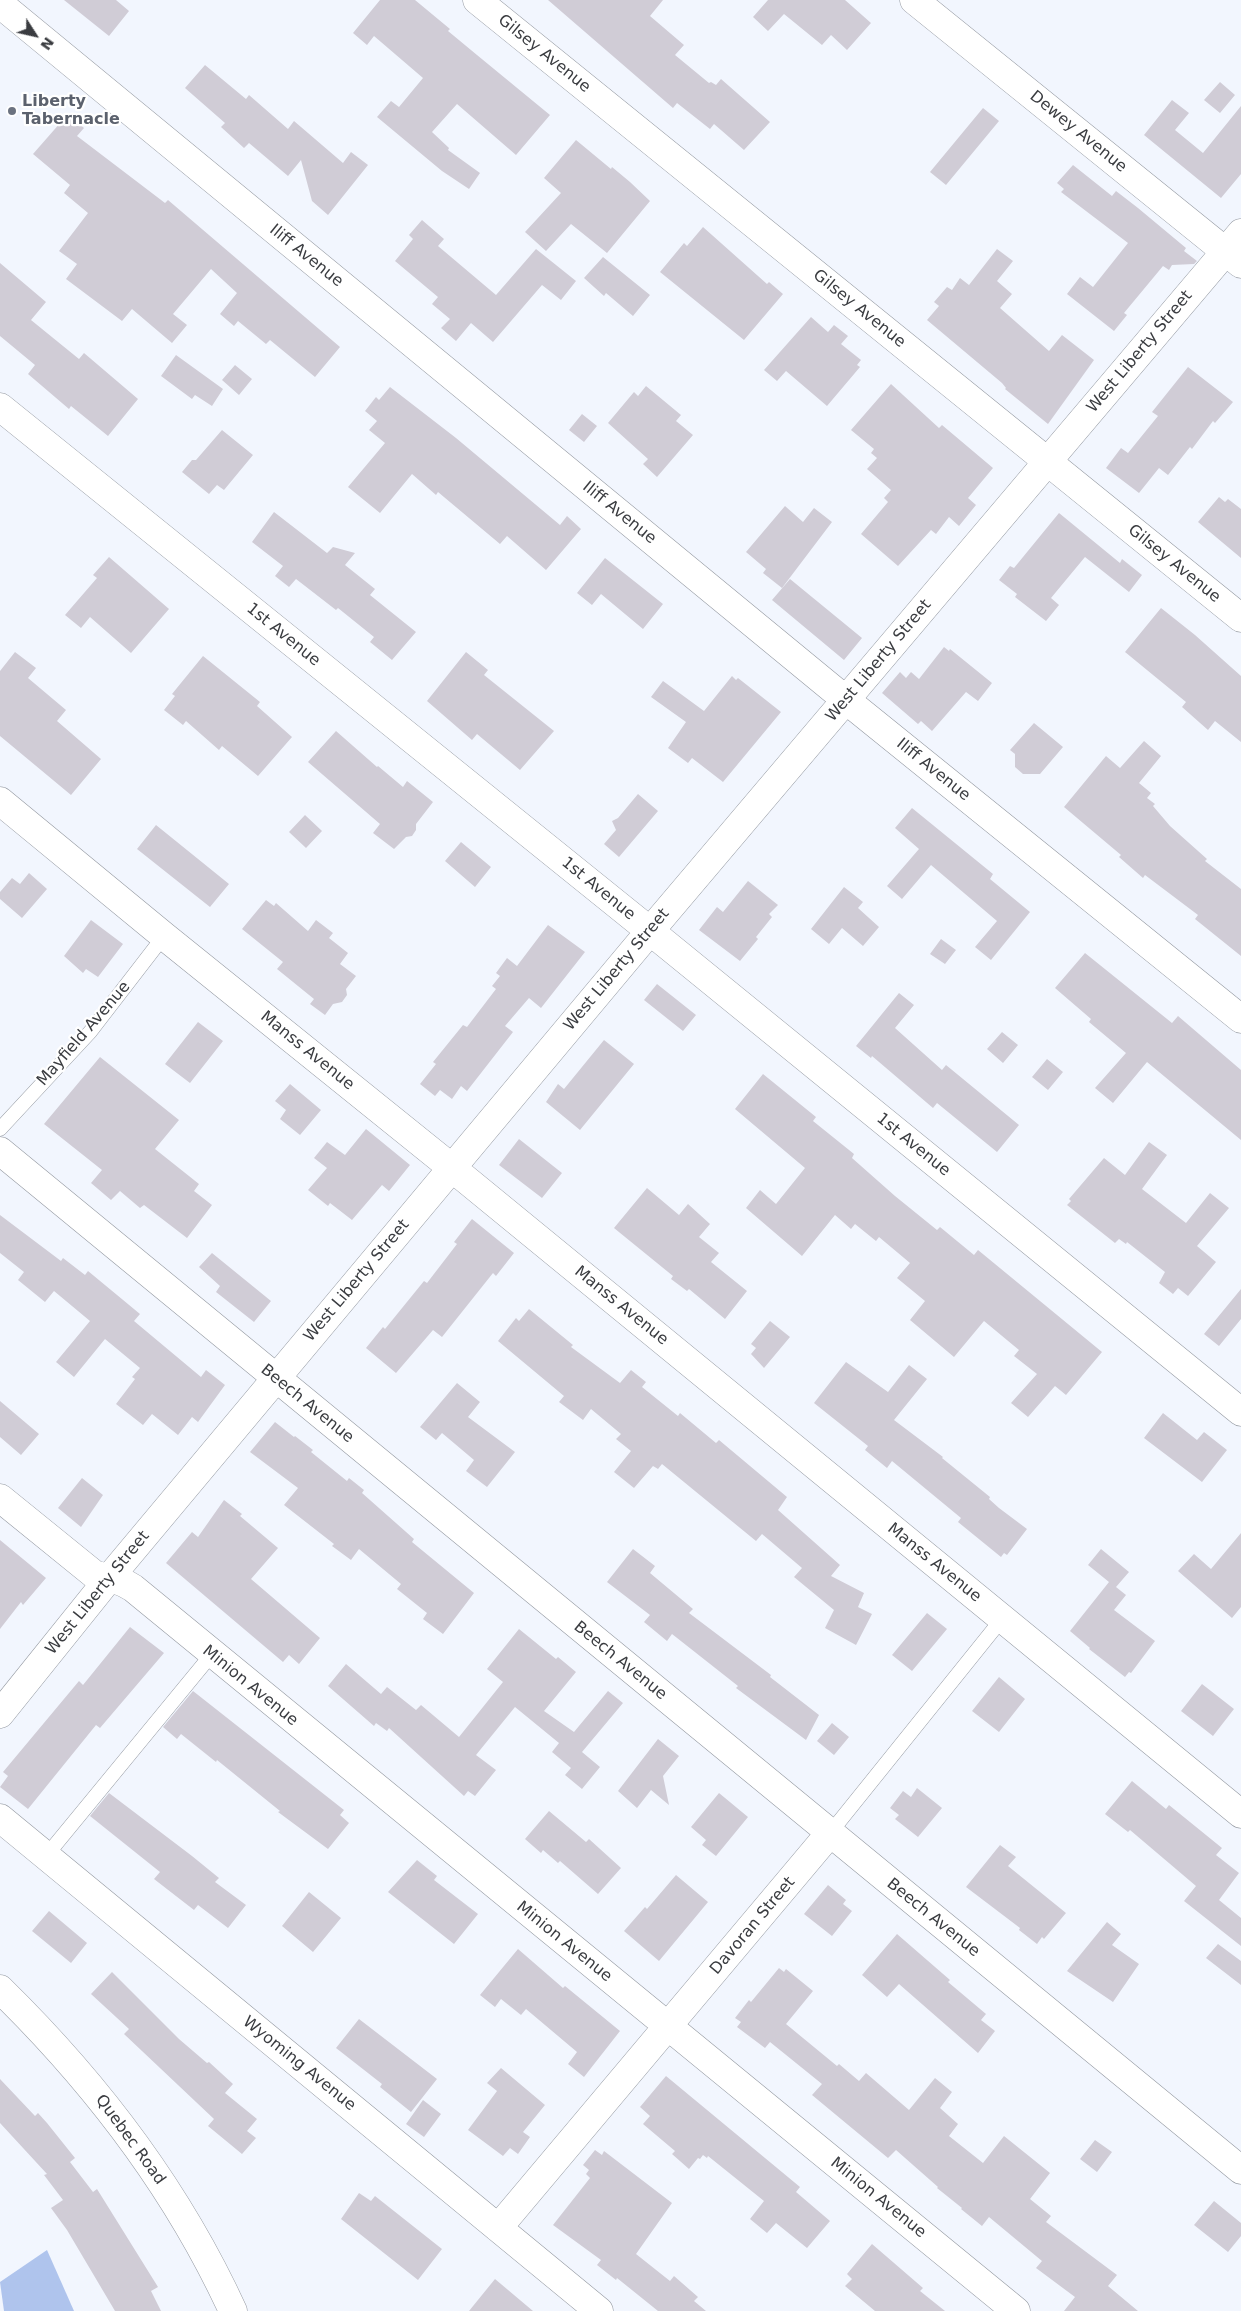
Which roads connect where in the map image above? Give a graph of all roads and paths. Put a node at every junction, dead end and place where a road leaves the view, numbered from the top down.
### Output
1 (478, 0) edge
2 (914, 0) edge
3 (0, 4) edge
4 (1236, 249) edge
5 (0, 407) edge
6 (1046, 462) junction
7 (1241, 618) edge
8 (846, 700) junction
9 (0, 801) edge
10 (650, 931) junction
11 (164, 936) junction
12 (1241, 1019) edge
13 (0, 1129) edge
14 (0, 1151) edge
15 (452, 1168) junction
16 (275, 1378) junction
17 (1241, 1412) edge
18 (0, 1498) edge
19 (110, 1577) junction
20 (1002, 1619) junction
21 (212, 1654) junction
22 (0, 1714) edge
23 (1241, 1814) edge
24 (0, 1818) edge
25 (830, 1833) junction
26 (46, 1856) junction
27 (0, 1989) edge
28 (668, 2027) junction
29 (1241, 2170) edge
30 (498, 2228) junction
31 (233, 2311) edge
32 (599, 2311) edge
33 (1016, 2311) edge

1 - 6 street, Gilsey Avenue
2 - 4 street, Dewey Avenue
3 - 8 street, Iliff Avenue
4 - 6 street, West Liberty Street
5 - 10 street, 1st Avenue
6 - 7 street, Gilsey Avenue
6 - 8 street, West Liberty Street
8 - 10 street, West Liberty Street
8 - 12 street, Iliff Avenue
9 - 11 street, Manss Avenue
10 - 15 street, West Liberty Street
10 - 17 street, 1st Avenue
11 - 13 lane, Mayfield Avenue
11 - 15 street, Manss Avenue
14 - 16 street, Beech Avenue
15 - 16 street, West Liberty Street
15 - 20 street, Manss Avenue
16 - 19 street, West Liberty Street
16 - 25 street, Beech Avenue
18 - 19 street, Minion Avenue
19 - 21 street, Minion Avenue
19 - 22 street, West Liberty Street
20 - 23 street, Manss Avenue
20 - 25 lane, Davoran Street
21 - 26 lane
21 - 28 street, Minion Avenue
24 - 26 street, Wyoming Avenue
25 - 28 street, Davoran Street
25 - 29 street, Beech Avenue
26 - 30 street, Wyoming Avenue
27 - 31 street, Quebec Road
28 - 30 street, Davoran Street
28 - 33 street, Minion Avenue
30 - 32 street, Wyoming Avenue

